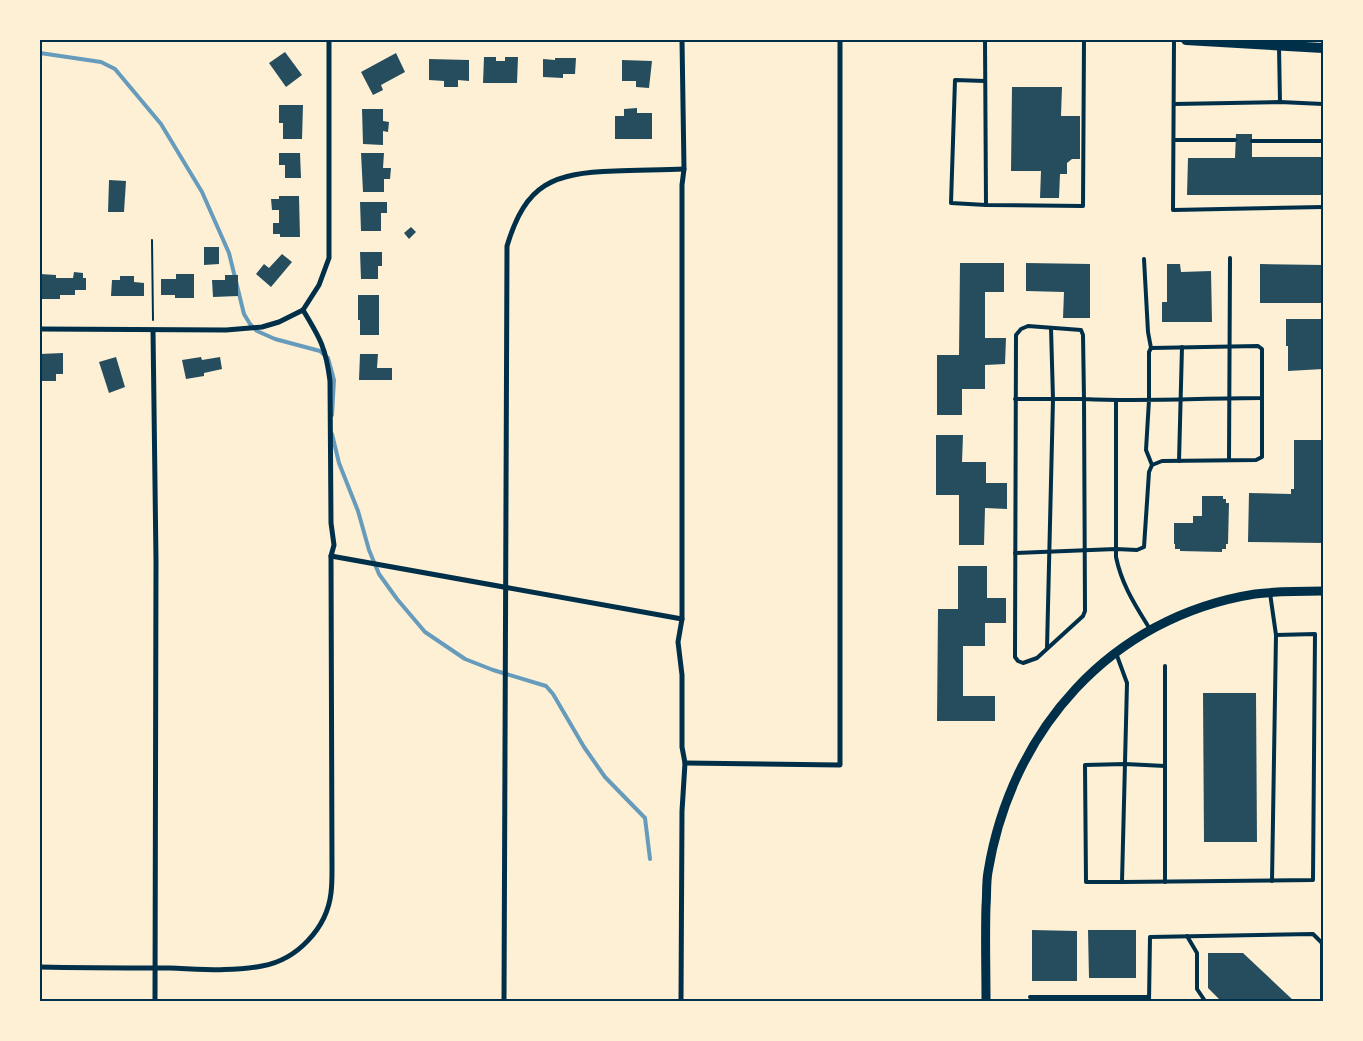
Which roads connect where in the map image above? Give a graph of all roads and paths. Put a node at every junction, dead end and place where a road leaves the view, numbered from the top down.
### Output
1 (329, 40) edge
2 (682, 40) edge
3 (840, 40) edge
4 (985, 40) edge
5 (1084, 40) edge
6 (1174, 40) edge
7 (1186, 40) edge
8 (1279, 45) junction
9 (1323, 48) edge
10 (985, 81) junction
11 (1280, 102) junction
12 (1174, 104) junction
13 (1323, 104) edge
14 (1174, 140) junction
15 (1236, 140) dead end
16 (1252, 141) dead end
17 (1323, 141) edge
18 (684, 169) junction
19 (986, 205) junction
20 (1323, 207) edge
21 (152, 240) dead end
22 (1230, 258) dead end
23 (1144, 259) dead end
24 (303, 310) junction
25 (1051, 328) junction
26 (40, 329) edge
27 (153, 330) junction
28 (1230, 346) junction
29 (1182, 347) junction
30 (1151, 348) junction
31 (1230, 398) junction
32 (1262, 398) junction
33 (1015, 399) junction
34 (1053, 399) junction
35 (1084, 399) junction
36 (1180, 399) junction
37 (1148, 400) junction
38 (1116, 401) junction
39 (1229, 460) junction
40 (1180, 461) junction
41 (1152, 465) junction
42 (1116, 549) junction
43 (1085, 550) junction
44 (1015, 552) junction
45 (1050, 552) junction
46 (331, 556) junction
47 (506, 587) junction
48 (1323, 590) edge
49 (1270, 592) junction
50 (682, 619) junction
51 (1150, 631) junction
52 (1276, 636) junction
53 (1047, 648) junction
54 (1116, 653) junction
55 (1165, 666) dead end
56 (685, 763) junction
57 (1125, 764) junction
58 (1165, 766) junction
59 (1272, 881) junction
60 (1122, 882) junction
61 (1165, 882) junction
62 (1187, 936) junction
63 (40, 967) edge
64 (154, 968) junction
65 (1030, 997) dead end
66 (1091, 999) edge
67 (1149, 999) edge
68 (154, 1001) edge
69 (504, 1001) edge
70 (681, 1001) edge
71 (986, 1001) edge
72 (1205, 1001) edge
73 (1322, 1001) edge

1 - 24 street
2 - 18 street
3 - 56 street
4 - 10 lane
5 - 19 lane
6 - 12 lane
7 - 8 main road
8 - 9 main road
8 - 11 lane
10 - 19 lane
10 - 19 lane
11 - 12 lane
11 - 13 lane
12 - 14 lane
14 - 15 lane
14 - 20 lane
16 - 17 lane
18 - 47 street
18 - 50 street
21 - 27 path
22 - 28 lane
23 - 30 lane
24 - 27 street
24 - 46 street
25 - 33 lane
25 - 34 lane
25 - 35 lane
26 - 27 street
27 - 64 street
28 - 29 lane
28 - 31 lane
28 - 32 lane
29 - 30 lane
29 - 36 lane
30 - 37 lane
31 - 32 lane
31 - 36 lane
31 - 39 lane
32 - 39 lane
33 - 34 lane
33 - 44 lane
34 - 35 lane
34 - 45 lane
35 - 38 lane
35 - 43 lane
36 - 37 lane
36 - 40 lane
37 - 38 lane
37 - 41 lane
38 - 42 lane
39 - 40 lane
40 - 41 lane
41 - 42 lane
42 - 43 lane
42 - 51 lane
43 - 45 lane
43 - 53 lane
44 - 45 lane
44 - 53 lane
45 - 53 lane
46 - 47 street
46 - 64 street
47 - 50 street
47 - 69 street
48 - 49 street
49 - 51 street
49 - 52 lane
50 - 56 street
51 - 54 street
52 - 59 lane
52 - 59 lane
54 - 57 lane
54 - 71 street
55 - 58 lane
56 - 70 street
57 - 58 lane
57 - 60 lane
57 - 60 lane
58 - 61 lane
59 - 61 lane
60 - 61 lane
62 - 67 lane
62 - 72 lane
62 - 73 lane
63 - 64 street
64 - 68 street
65 - 66 lane
66 - 67 lane

